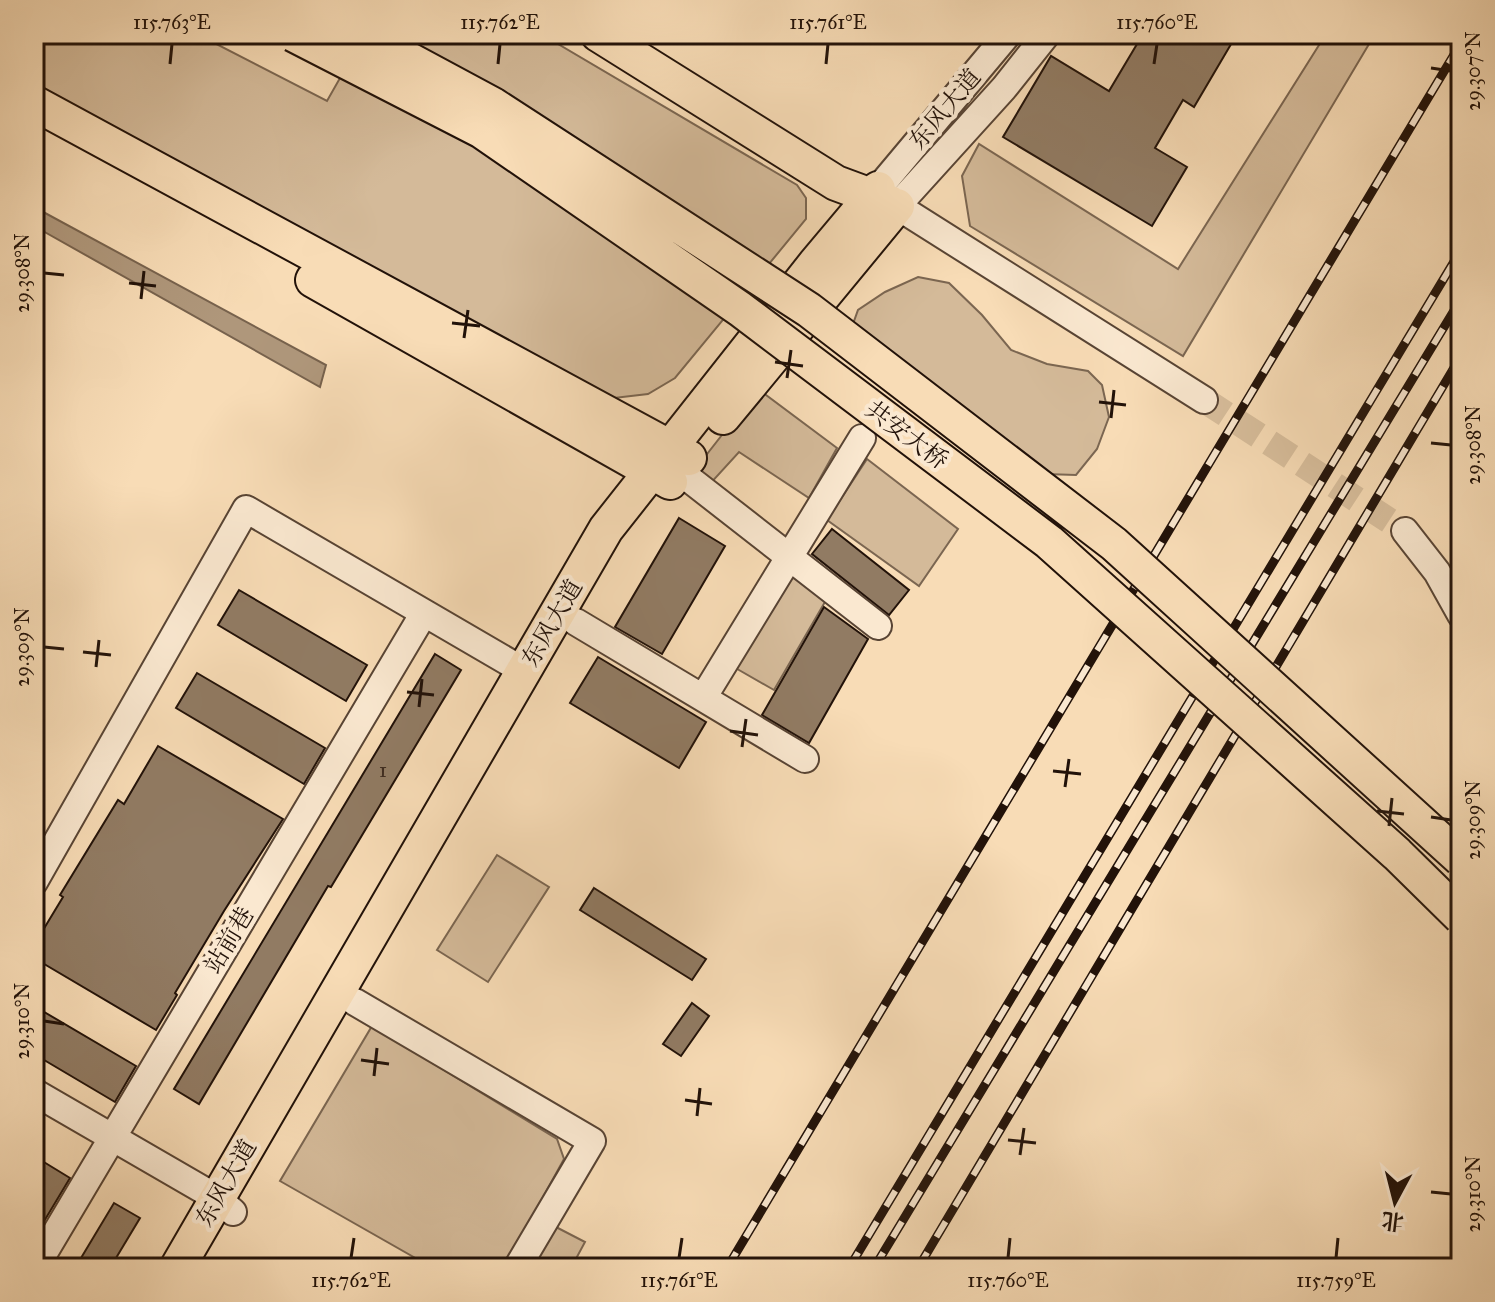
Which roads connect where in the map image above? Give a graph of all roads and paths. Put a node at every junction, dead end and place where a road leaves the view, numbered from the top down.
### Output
1 (293, 34) edge
2 (361, 34) edge
3 (598, 34) edge
4 (638, 34) edge
5 (1008, 34) edge
6 (1047, 34) edge
7 (34, 103) edge
8 (34, 123) edge
9 (882, 197) junction
10 (1204, 400) tunnel mouth
11 (862, 438) dead end
12 (672, 466) junction
13 (1405, 531) tunnel mouth
14 (789, 557) junction
15 (424, 613) junction
16 (1461, 615) edge
17 (576, 622) junction
18 (878, 626) dead end
19 (524, 671) junction
20 (703, 698) junction
21 (805, 759) dead end
22 (1461, 859) edge
23 (34, 882) edge
24 (1461, 917) edge
25 (355, 1002) junction
26 (34, 1092) edge
27 (111, 1137) junction
28 (225, 1205) junction
29 (35, 1268) edge
30 (177, 1268) edge
31 (201, 1268) edge
32 (517, 1268) edge

1 - 24 main road, 共安大桥, bridge
2 - 22 main road, 共安大桥, bridge
3 - 9 main road
4 - 9 main road
5 - 9 street, 东风大道
6 - 9 street, 东风大道
7 - 12 main road
8 - 12 main road
9 - 10 street
9 - 12 main road
11 - 14 street
12 - 14 street
12 - 17 main road
12 - 19 main road, 东风大道
13 - 16 street
14 - 18 street
14 - 20 street
15 - 19 street
15 - 23 street
15 - 27 street, 站前巷
17 - 20 street
17 - 25 main road
19 - 28 main road, 东风大道
20 - 21 street
25 - 28 main road
25 - 32 street
26 - 27 street
27 - 28 street
27 - 29 street, 站前巷
28 - 30 main road, 东风大道
28 - 31 main road

